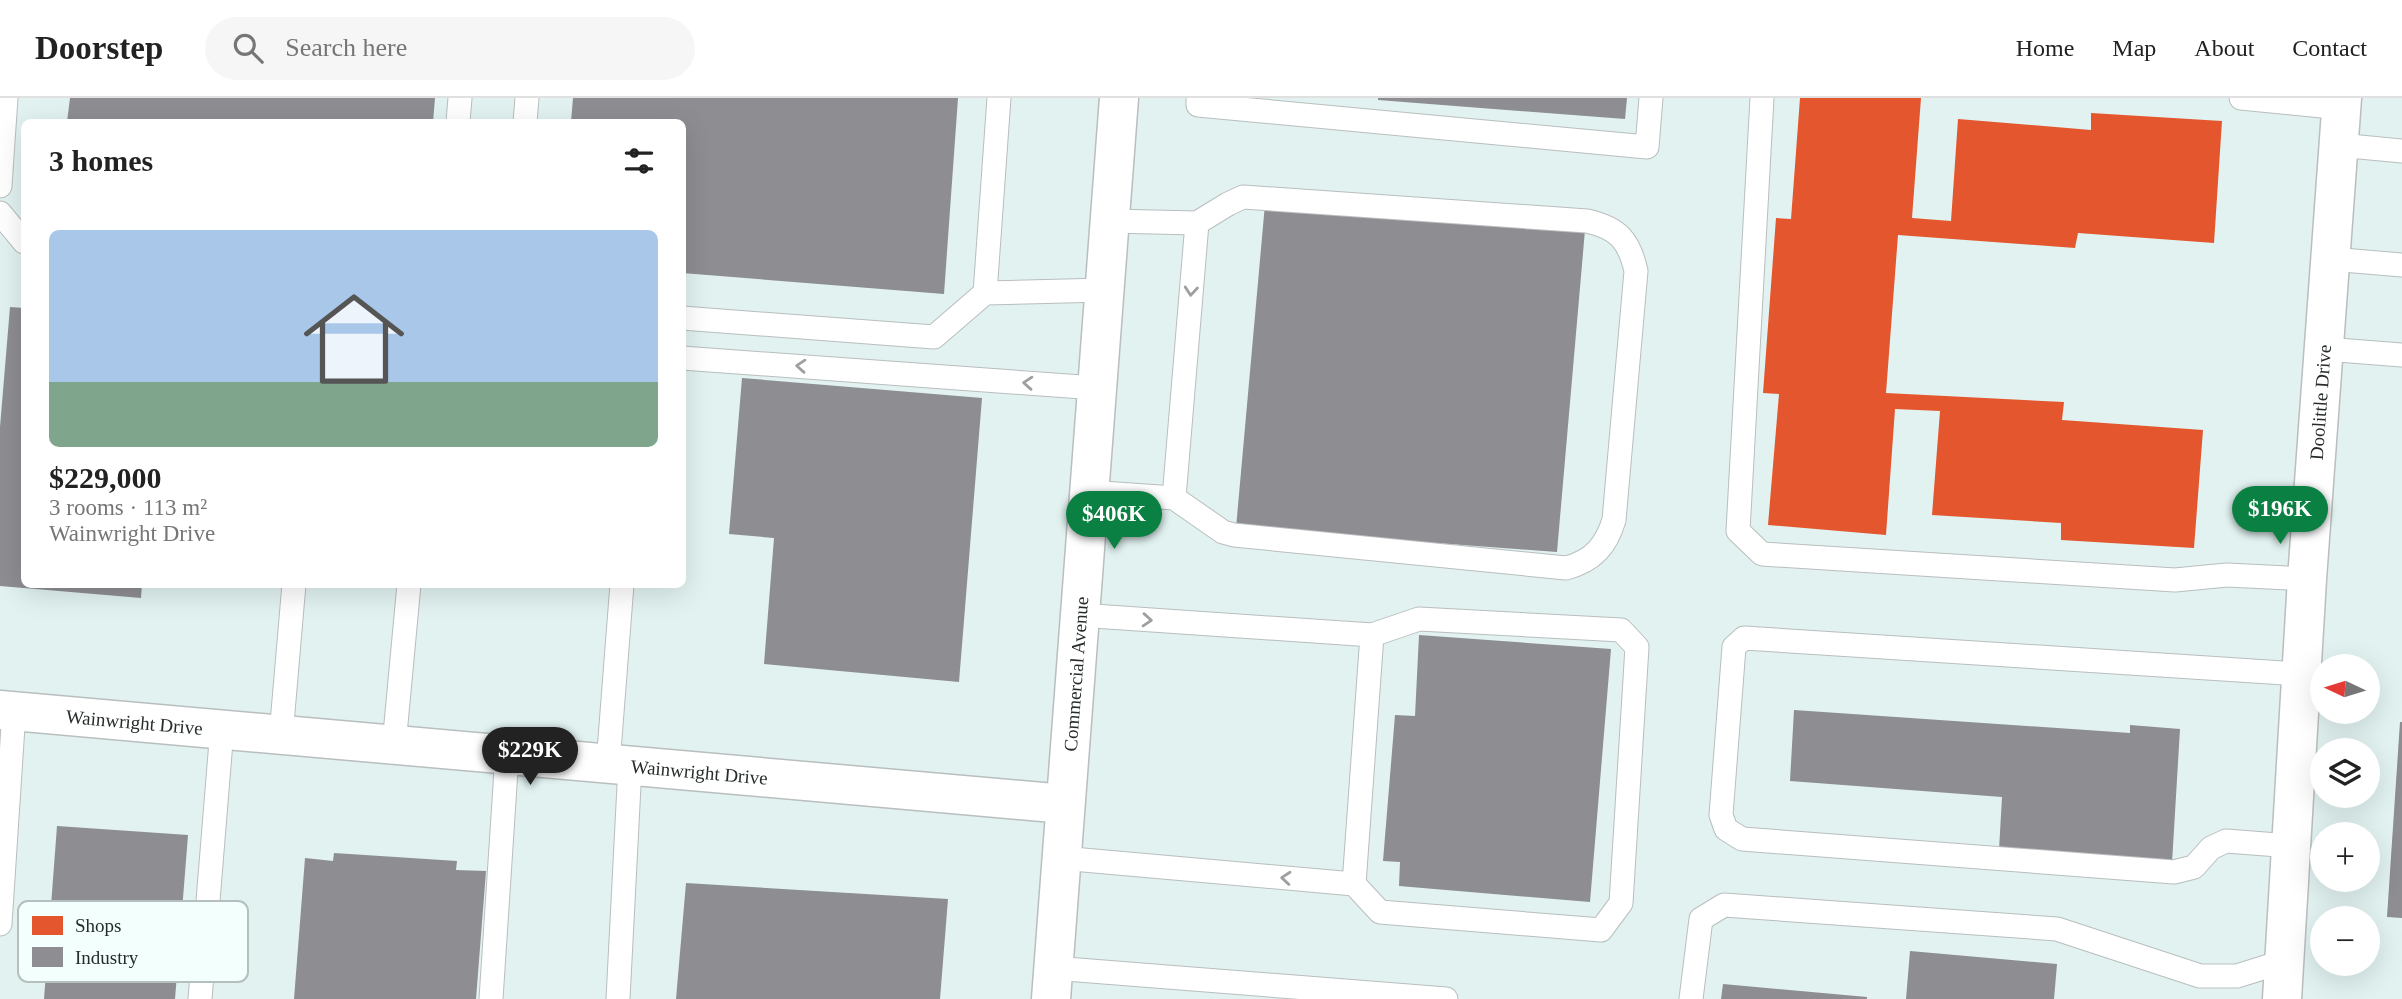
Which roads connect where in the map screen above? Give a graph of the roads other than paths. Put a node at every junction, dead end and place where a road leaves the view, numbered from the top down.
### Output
1 (6, 98) edge
2 (460, 98) edge
3 (527, 98) edge
4 (999, 98) edge
5 (1119, 98) edge
6 (1198, 98) edge
7 (1651, 98) edge
8 (1762, 98) edge
9 (2241, 98) edge
10 (2342, 103) edge
11 (458, 119) edge
12 (525, 119) edge
13 (2339, 145) junction
14 (2402, 151) edge
15 (0, 186) edge
16 (0, 213) edge
17 (1110, 221) junction
18 (1197, 223) junction
19 (21, 238) edge
20 (2331, 260) junction
21 (2402, 265) edge
22 (1104, 290) junction
23 (985, 292) junction
24 (686, 318) edge
25 (2325, 349) junction
26 (2402, 355) edge
27 (686, 358) edge
28 (1096, 388) junction
29 (1088, 492) junction
30 (1174, 498) junction
31 (2307, 579) junction
32 (294, 588) edge
33 (409, 588) edge
34 (622, 588) edge
35 (1079, 615) junction
36 (1372, 635) junction
37 (2301, 674) junction
38 (7, 710) edge
39 (222, 729) junction
40 (281, 735) junction
41 (394, 745) junction
42 (507, 755) junction
43 (619, 765) junction
44 (1065, 804) junction
45 (2291, 846) junction
46 (1061, 858) junction
47 (1353, 884) junction
48 (208, 901) edge
49 (0, 924) edge
50 (2285, 961) junction
51 (1052, 984) edge
52 (491, 999) edge
53 (618, 999) edge
54 (1446, 999) edge
55 (1691, 999) edge
56 (2282, 999) edge

1 - 15 lane
2 - 11 lane
3 - 12 lane
4 - 23 lane
5 - 17 street, Commercial Avenue
6 - 7 lane
8 - 31 lane
9 - 10 lane
10 - 13 street, Doolittle Drive
13 - 14 lane
13 - 20 street, Doolittle Drive
16 - 19 lane
17 - 18 lane
17 - 22 street, Commercial Avenue
18 -> 30 lane
18 - 30 lane
20 - 21 lane
20 - 25 street, Doolittle Drive
22 - 23 lane
22 - 28 street, Commercial Avenue
23 - 24 lane
25 - 26 lane
25 - 31 street, Doolittle Drive
28 -> 27 lane
28 - 29 street, Commercial Avenue
29 - 30 lane
29 - 35 street, Commercial Avenue
31 - 37 street, Doolittle Drive
32 - 40 lane
33 - 41 lane
34 - 43 lane
35 -> 36 lane
35 - 44 street, Commercial Avenue
36 - 47 lane
36 - 47 lane
37 - 45 street, Doolittle Drive
37 - 45 lane
38 - 39 street, Wainwright Drive
38 - 49 lane
39 - 40 street, Wainwright Drive
39 - 48 lane
40 - 41 street, Wainwright Drive
41 - 42 street, Wainwright Drive
42 - 43 street, Wainwright Drive
42 - 52 lane
43 - 44 street, Wainwright Drive
43 - 53 lane
44 - 46 street, Commercial Avenue
45 - 50 street, Doolittle Drive
47 -> 46 lane
46 - 51 street, Commercial Avenue
50 - 55 lane
50 - 56 street, Doolittle Drive
51 - 54 lane

